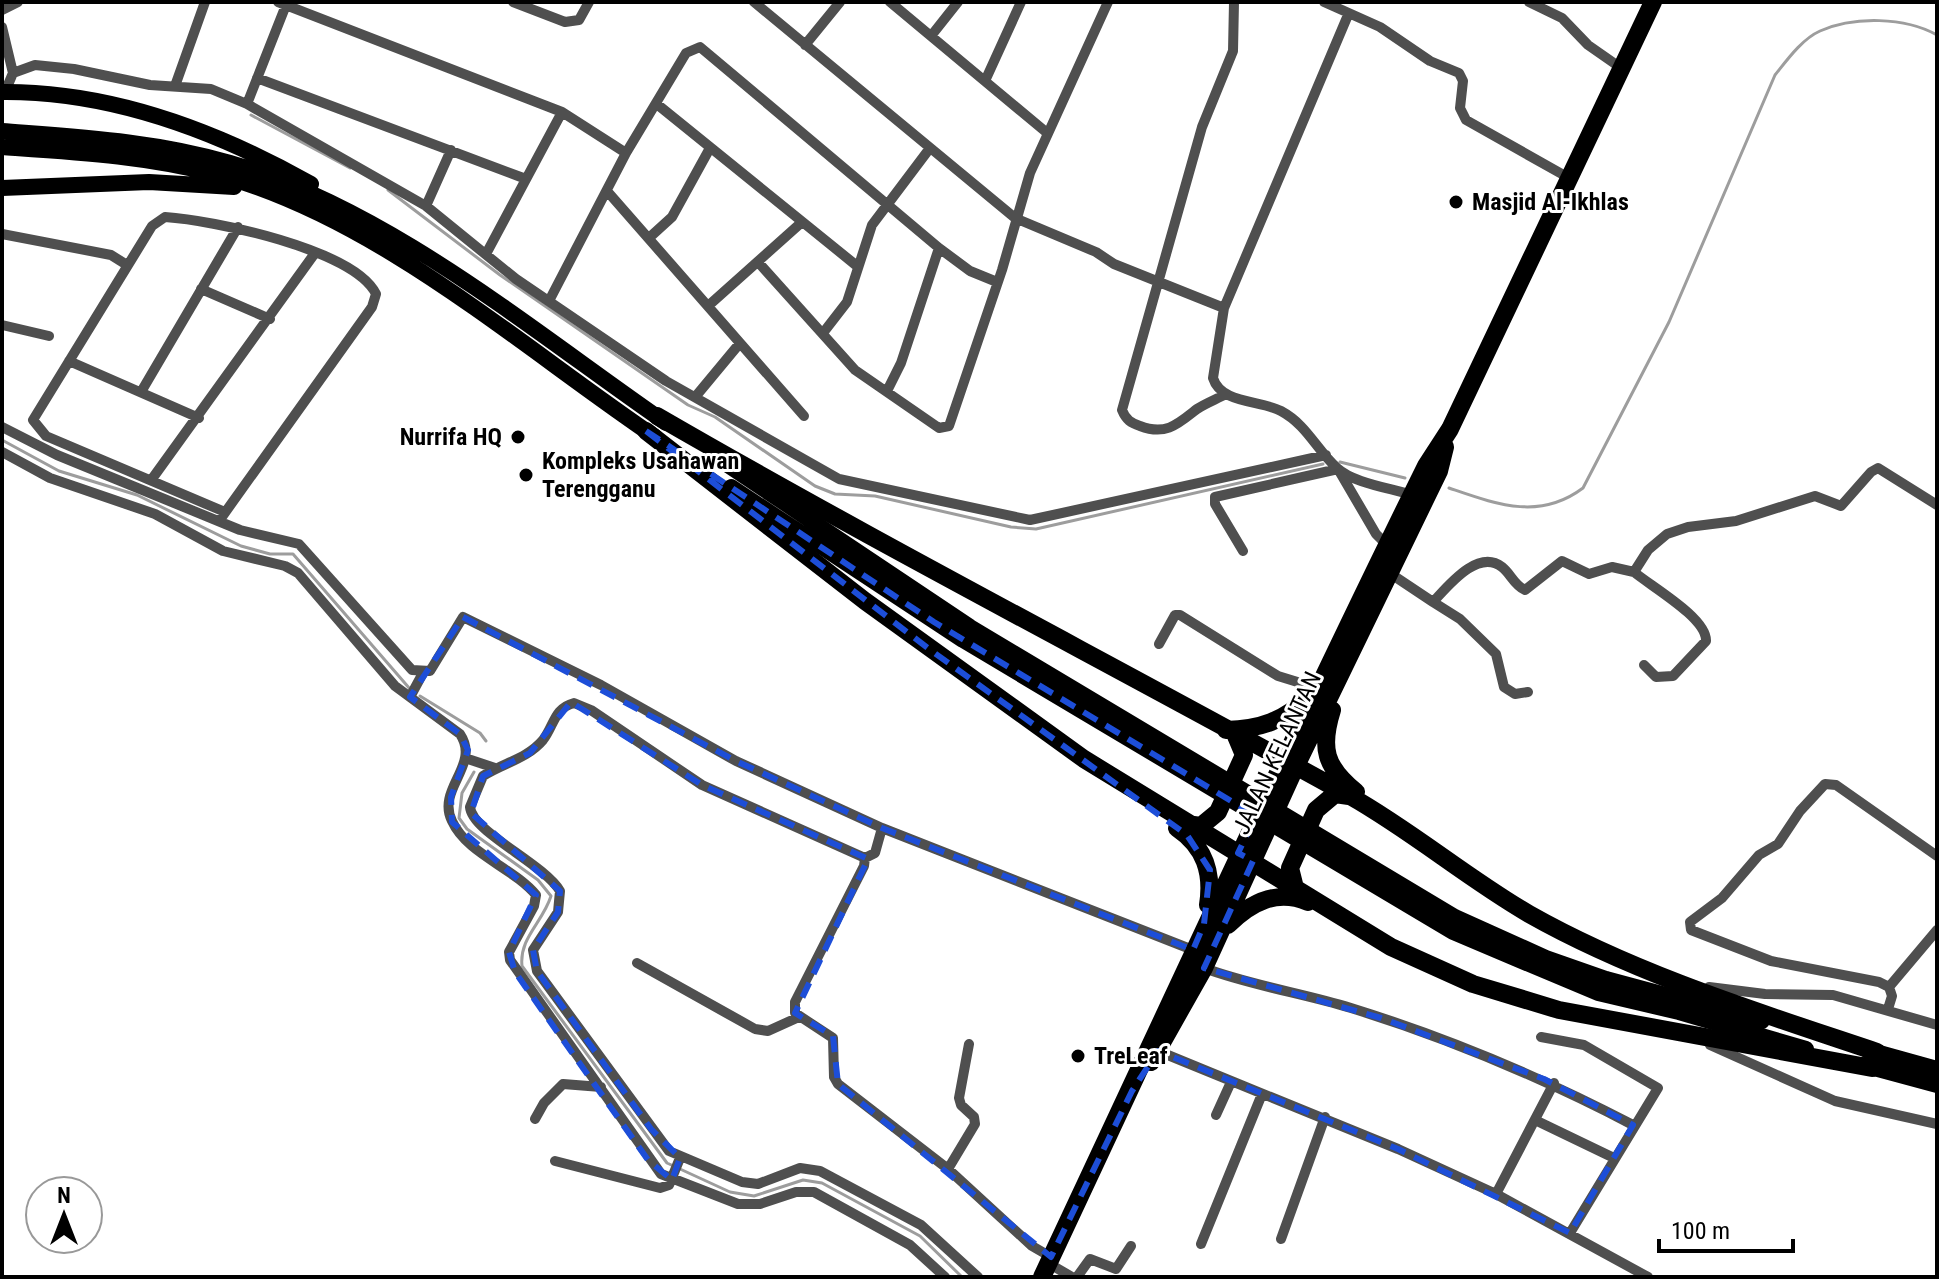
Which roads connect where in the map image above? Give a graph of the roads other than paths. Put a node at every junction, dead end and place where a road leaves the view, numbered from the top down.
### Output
1 (18, 2) edge
2 (205, 2) edge
3 (514, 2) edge
4 (589, 2) edge
5 (754, 2) edge
6 (840, 2) edge
7 (890, 2) edge
8 (958, 2) edge
9 (1021, 2) edge
10 (1108, 2) edge
11 (1234, 2) edge
12 (1324, 2) edge
13 (1529, 2) edge
14 (1653, 2) edge
15 (282, 3) edge
16 (2, 10) edge
17 (1348, 15) junction
18 (2, 27) edge
19 (931, 36) junction
20 (805, 45) junction
21 (1621, 68) junction
22 (13, 73) junction
23 (257, 78) junction
24 (985, 81) junction
25 (175, 86) junction
26 (4, 92) edge
27 (247, 104) junction
28 (658, 105) junction
29 (562, 112) junction
30 (2, 131) edge
31 (1046, 132) junction
32 (2, 147) edge
33 (710, 148) junction
34 (930, 148) junction
35 (451, 150) junction
36 (626, 153) junction
37 (1569, 178) junction
38 (526, 179) junction
39 (2, 188) edge
40 (263, 191) junction
41 (607, 191) junction
42 (887, 202) junction
43 (426, 206) junction
44 (1015, 218) junction
45 (802, 222) junction
46 (238, 227) junction
47 (2, 234) edge
48 (650, 237) junction
49 (397, 238) junction
50 (939, 248) junction
51 (315, 253) junction
52 (486, 254) junction
53 (758, 262) junction
54 (127, 265) junction
55 (857, 266) junction
56 (1157, 279) junction
57 (997, 282) junction
58 (201, 289) junction
59 (549, 301) junction
60 (708, 306) junction
61 (1224, 308) junction
62 (270, 319) junction
63 (2, 325) edge
64 (823, 333) junction
65 (49, 336) dead end
66 (740, 343) junction
67 (69, 361) junction
68 (887, 391) junction
69 (141, 392) junction
70 (1226, 394) junction
71 (696, 396) junction
72 (804, 416) dead end
73 (199, 418) junction
74 (652, 424) junction
75 (2, 427) edge
76 (1450, 429) junction
77 (2, 452) edge
78 (1326, 455) junction
79 (1338, 469) junction
80 (152, 479) junction
81 (1412, 495) junction
82 (1937, 505) edge
83 (222, 516) junction
84 (1387, 545) junction
85 (1243, 551) dead end
86 (1634, 572) junction
87 (1391, 574) junction
88 (1433, 602) junction
89 (1159, 644) dead end
90 (1644, 665) dead end
91 (1344, 669) junction
92 (423, 673) junction
93 (1317, 688) junction
94 (1528, 692) dead end
95 (410, 697) junction
96 (1231, 733) junction
97 (468, 759) junction
98 (1289, 765) junction
99 (495, 768) junction
100 (1117, 781) junction
101 (1349, 796) junction
102 (1380, 814) junction
103 (1186, 824) junction
104 (882, 830) junction
105 (870, 856) junction
106 (1937, 856) edge
107 (1246, 857) junction
108 (1295, 888) junction
109 (1347, 920) junction
110 (1204, 924) junction
111 (1937, 930) edge
112 (1203, 958) junction
113 (637, 963) dead end
114 (1683, 982) junction
115 (1889, 987) junction
116 (1888, 1009) junction
117 (799, 1017) junction
118 (1620, 1022) junction
119 (1937, 1025) edge
120 (1541, 1037) dead end
121 (969, 1044) dead end
122 (1158, 1051) junction
123 (1875, 1060) junction
124 (1937, 1069) edge
125 (1231, 1082) junction
126 (1554, 1083) junction
127 (1937, 1085) edge
128 (601, 1087) junction
129 (1132, 1091) junction
130 (1262, 1094) junction
131 (1216, 1115) dead end
132 (1325, 1117) junction
133 (535, 1119) dead end
134 (1535, 1120) junction
135 (1937, 1124) edge
136 (1633, 1125) junction
137 (1614, 1158) junction
138 (679, 1160) junction
139 (555, 1161) dead end
140 (948, 1169) junction
141 (673, 1178) junction
142 (1496, 1194) junction
143 (1570, 1233) junction
144 (1281, 1239) dead end
145 (1201, 1244) dead end
146 (1131, 1246) dead end
147 (1047, 1266) edge
148 (945, 1277) edge
149 (978, 1277) edge
150 (1074, 1277) edge
151 (1648, 1277) edge

1 - 16 street
2 - 25 street
3 - 4 street
5 - 20 street
6 - 20 street
7 - 19 street
8 - 19 street
9 - 24 street
10 - 31 street
11 - 56 street
12 - 17 street
13 - 21 street
14 - 21 highway, JALAN KELANTAN
15 - 23 street
15 - 29 street
17 - 37 street
17 - 61 street
18 - 22 street
19 - 24 street
20 - 34 street
21 - 37 highway, JALAN KELANTAN
22 - 25 street
22 - 26 street
23 - 27 street
23 - 35 street
24 - 31 street
25 - 27 street
26 - 49 main road
27 - 43 street
28 - 33 street
28 - 36 street
28 - 42 street
29 - 36 street
29 - 38 street
30 - 49 main road
31 - 44 street
32 - 40 main road
33 - 45 street
33 - 48 street
34 - 42 street
34 - 44 street
35 - 38 street
35 - 43 street
36 - 41 street
37 - 76 highway, JALAN KELANTAN
38 - 52 street
39 - 40 main road
40 - 74 main road
41 - 48 street
41 - 59 street
42 - 50 street
42 - 55 street
43 - 52 street
44 - 56 street
44 - 57 street
45 - 53 street
45 - 55 street
46 - 51 street
46 - 54 street
46 - 58 street
47 - 54 street
48 - 60 street
49 - 74 main road
50 - 57 street
50 - 68 street
51 - 62 street
51 - 83 street
52 - 59 street
53 - 60 street
53 - 64 street
54 - 67 street
55 - 64 street
56 - 61 street
56 - 70 street
57 - 68 street
58 - 62 street
58 - 69 street
59 - 71 street
60 - 66 street
61 - 70 street
62 - 73 street
63 - 65 street
64 - 68 street
66 - 71 street
66 - 72 street
67 - 69 street
67 - 80 street
69 - 73 street
70 - 78 street
71 - 78 street
73 - 80 street
74 - 96 highway
74 - 100 highway
74 - 123 main road
75 - 83 street
76 - 81 highway, JALAN KELANTAN
76 - 87 highway, JALAN KELANTAN
77 - 95 street
78 - 79 street
79 - 81 street
79 - 84 street
79 - 85 street
80 - 83 street
81 - 84 highway, JALAN KELANTAN
82 - 86 street
83 - 92 street
84 - 93 highway, JALAN KELANTAN
86 - 88 street
86 - 90 street
87 - 88 street
87 - 91 highway, JALAN KELANTAN
88 - 94 street
89 - 93 street
91 - 98 highway, JALAN KELANTAN
91 - 102 highway
92 - 95 street
92 - 104 street
93 - 96 highway
93 - 98 highway, JALAN KELANTAN
95 - 97 street
96 - 98 highway
96 - 103 highway
97 - 99 street
97 - 128 street
98 - 101 highway
98 - 107 highway, JALAN KELANTAN
99 - 105 street
99 - 138 street
100 - 103 highway
100 - 110 highway
101 - 102 highway
101 - 108 highway
102 - 114 highway
103 - 107 highway
104 - 105 street
104 - 112 street
105 - 117 street
106 - 115 street
107 - 108 highway
107 - 110 highway, JALAN KELANTAN
107 - 112 highway, JALAN KELANTAN
108 - 109 highway
109 - 112 highway
109 - 118 highway
110 - 112 highway, JALAN KELANTAN
111 - 115 street
112 - 122 highway, JALAN KELANTAN
112 - 126 street
112 - 129 highway, JALAN KELANTAN
113 - 117 street
114 - 116 street
114 - 123 highway
115 - 116 street
116 - 119 street
117 - 140 street
118 - 123 highway
118 - 135 street
120 - 136 street
121 - 140 street
122 - 125 street
122 - 129 highway, JALAN KELANTAN
123 - 124 main road
123 - 127 main road
125 - 130 street
125 - 131 street
126 - 134 street
126 - 136 street
128 - 133 street
128 - 141 street
129 - 147 highway, JALAN KELANTAN
130 - 132 street
130 - 145 street
132 - 142 street
132 - 144 street
134 - 137 street
134 - 142 street
136 - 137 street
137 - 143 street
138 - 141 street
138 - 149 street
139 - 141 street
140 - 147 street
141 - 148 street
142 - 143 street
143 - 151 street
146 - 150 street
147 - 150 street

